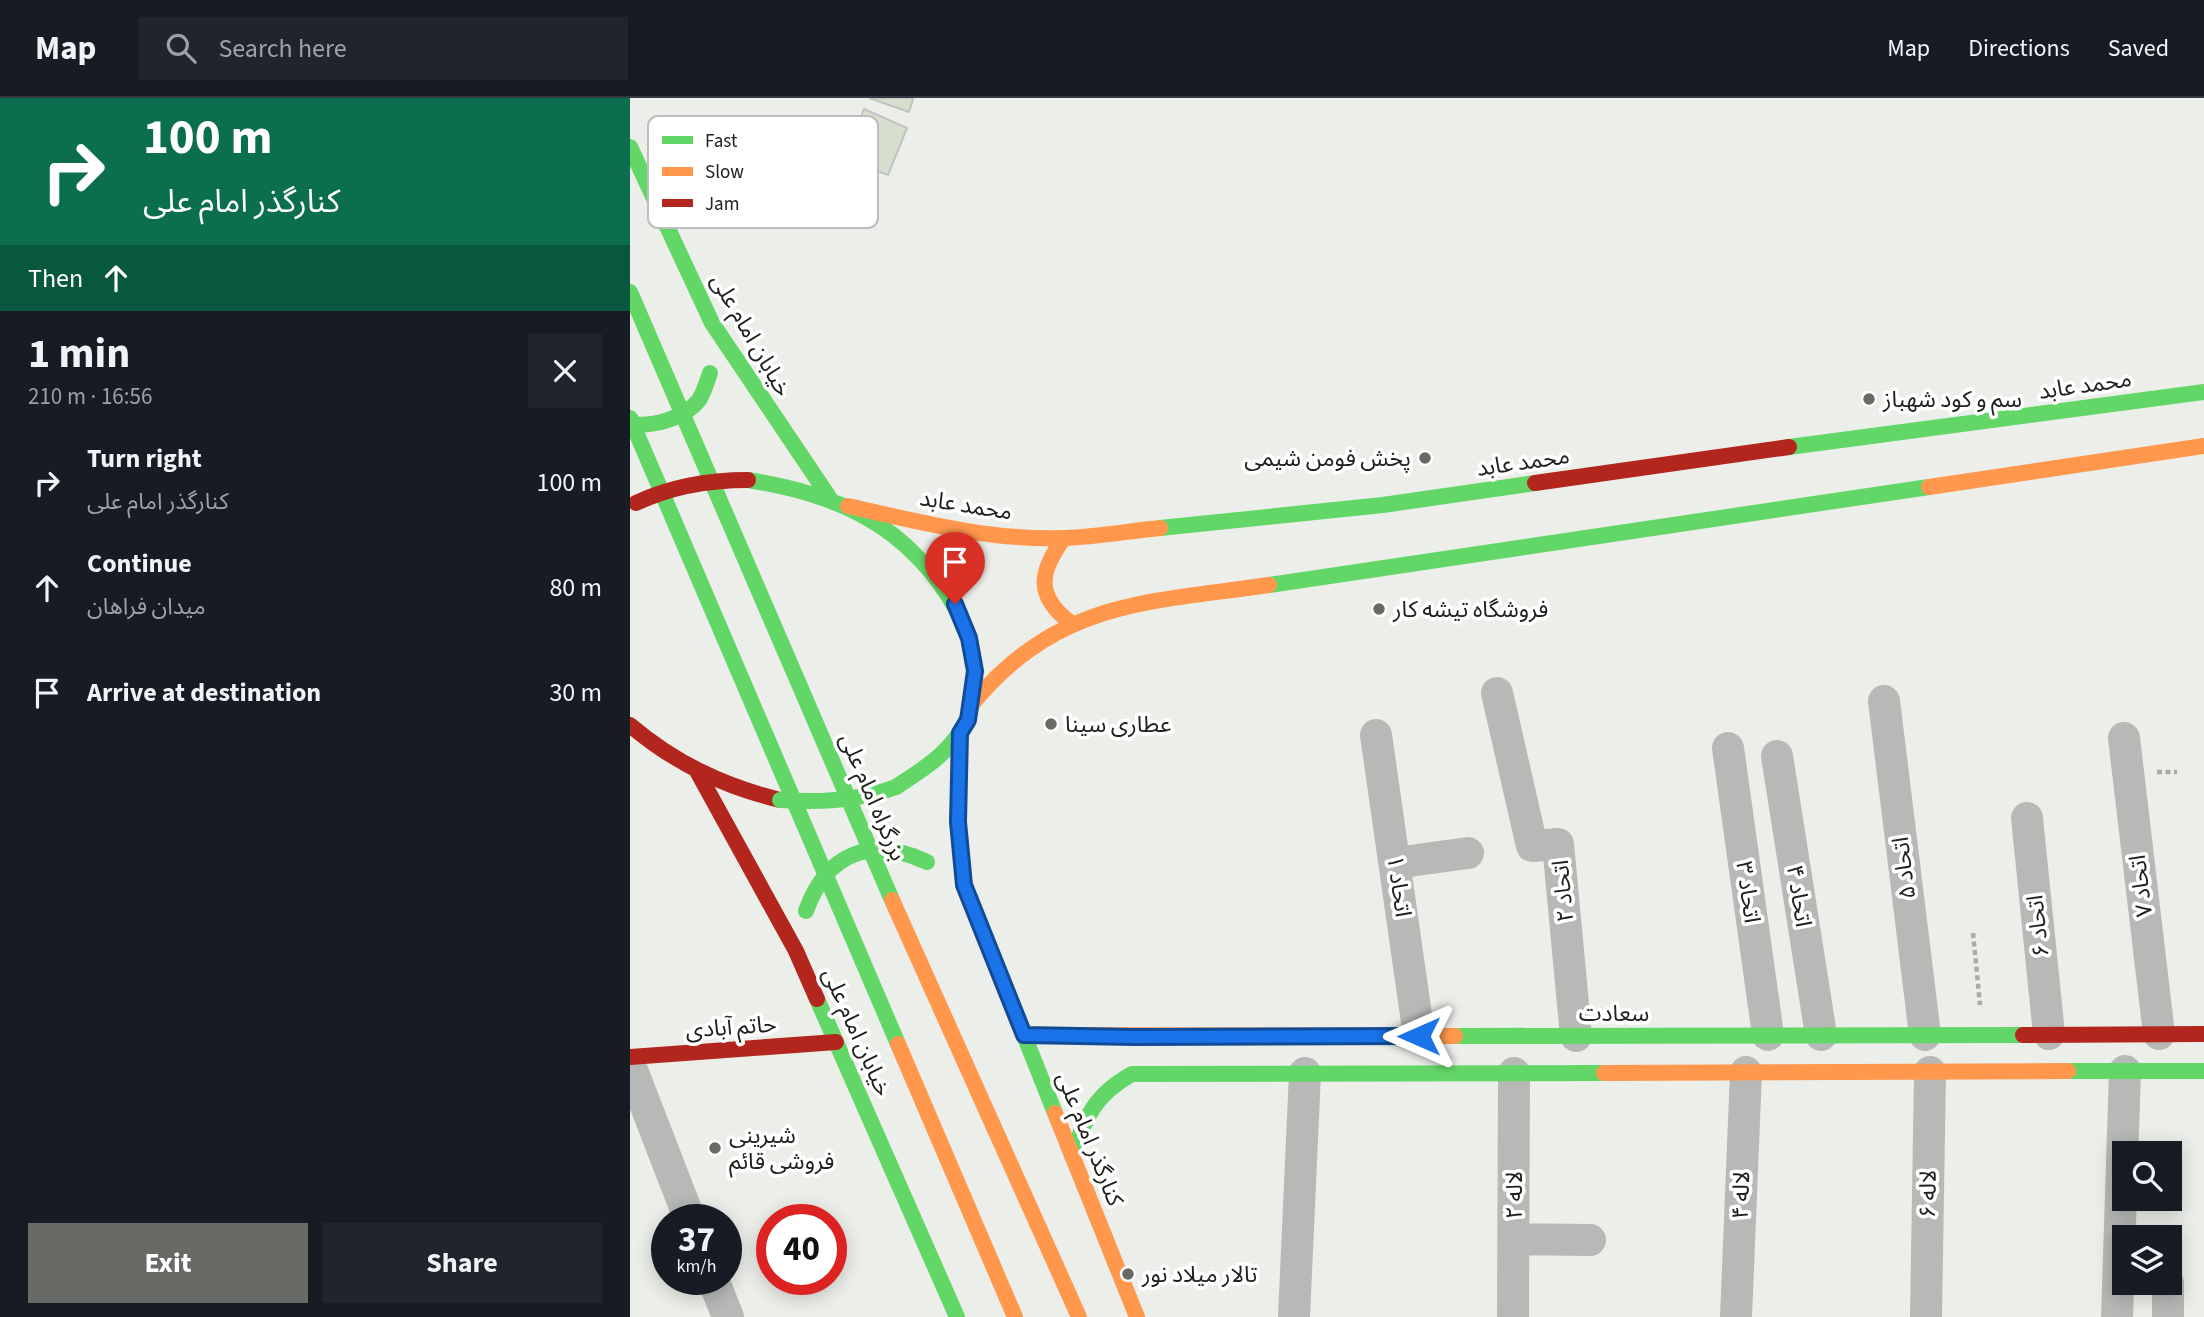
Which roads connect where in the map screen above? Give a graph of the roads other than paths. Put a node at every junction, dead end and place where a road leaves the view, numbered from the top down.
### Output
1 (630, 147) edge
2 (648, 186) edge
3 (668, 228) edge
4 (630, 292) edge
5 (712, 323) junction
6 (2204, 392) edge
7 (630, 418) edge
8 (630, 424) edge
9 (2204, 446) edge
10 (831, 500) junction
11 (633, 505) edge
12 (848, 506) junction
13 (1064, 538) junction
14 (1071, 623) junction
15 (1497, 693) dead end
16 (1884, 701) dead end
17 (972, 704) junction
18 (630, 725) edge
19 (960, 733) junction
20 (1376, 735) dead end
21 (2124, 738) dead end
22 (1728, 748) dead end
23 (1777, 756) dead end
24 (654, 761) dead end
25 (679, 763) junction
26 (698, 774) junction
27 (2027, 818) dead end
28 (1468, 853) dead end
29 (1395, 863) junction
30 (964, 885) junction
31 (796, 951) junction
32 (2049, 1034) junction
33 (2159, 1034) junction
34 (2204, 1034) edge
35 (1024, 1035) junction
36 (1768, 1035) junction
37 (1821, 1035) junction
38 (1925, 1035) junction
39 (1419, 1036) junction
40 (1576, 1036) junction
41 (836, 1042) junction
42 (1129, 1056) junction
43 (630, 1057) edge
44 (630, 1065) edge
45 (2125, 1071) junction
46 (2204, 1071) edge
47 (1746, 1072) junction
48 (1930, 1072) junction
49 (1305, 1073) junction
50 (1514, 1073) junction
51 (1072, 1156) junction
52 (684, 1204) edge
53 (1514, 1239) junction
54 (1590, 1240) dead end
55 (719, 1295) edge
56 (2168, 1295) edge
57 (728, 1317) edge
58 (957, 1317) edge
59 (1015, 1317) edge
60 (1079, 1317) edge
61 (1136, 1317) edge
62 (1294, 1317) edge
63 (1513, 1317) edge
64 (1736, 1317) edge
65 (1926, 1317) edge
66 (2118, 1317) edge
67 (2168, 1317) edge

1 - 2 main road, خیابان امام علی
3 - 5 main road, خیابان امام علی
4 - 60 main road, بزرگراه امام علی
5 - 8 main road, bridge
5 - 10 main road, خیابان امام علی
6 - 13 main road, محمد عابد
7 - 59 main road
9 - 14 main road
10 - 11 main road, bridge
10 - 12 main road
12 - 13 main road, محمد عابد
12 - 17 main road
13 - 14 main road
14 - 17 main road
15 - 40 street, اتحاد ۲
16 - 38 street, اتحاد ۵
17 - 19 main road
18 - 25 main road
19 - 26 main road, bridge
19 - 30 main road, کنارگذر امام علی
20 - 29 street, اتحاد ۱
21 - 33 street, اتحاد ۷
22 - 36 street, اتحاد ۳
23 - 37 street, اتحاد ۴
24 - 25 main road
25 - 26 main road
26 - 31 main road, خیابان امام علی
27 - 32 street, اتحاد ۶
28 - 29 street
29 - 39 street, اتحاد ۱
30 - 31 main road, bridge
30 - 35 main road, کنارگذر امام علی
31 - 41 main road, خیابان امام علی
32 - 33 main road, سعادت
32 - 38 main road, سعادت
33 - 34 main road, سعادت
35 - 42 main road, سعادت
35 - 51 main road, کنارگذر امام علی
36 - 37 main road, سعادت
36 - 40 main road, سعادت
37 - 38 main road, سعادت
39 - 40 main road, سعادت
39 - 42 main road, سعادت
41 - 43 main road, حاتم آبادی
41 - 58 main road, خیابان امام علی
42 - 49 main road, سعادت
42 - 51 main road
44 - 52 street
45 - 46 main road, سعادت
45 - 48 main road, سعادت
45 - 66 street
47 - 48 main road, سعادت
47 - 50 main road, سعادت
47 - 64 street, لاله ۴
48 - 65 street, لاله ۶
49 - 50 main road, سعادت
49 - 62 street
50 - 53 street, لاله ۲
51 - 61 main road, کنارگذر امام علی
53 - 54 street
53 - 63 street, لاله ۲
55 - 57 street
56 - 67 street

